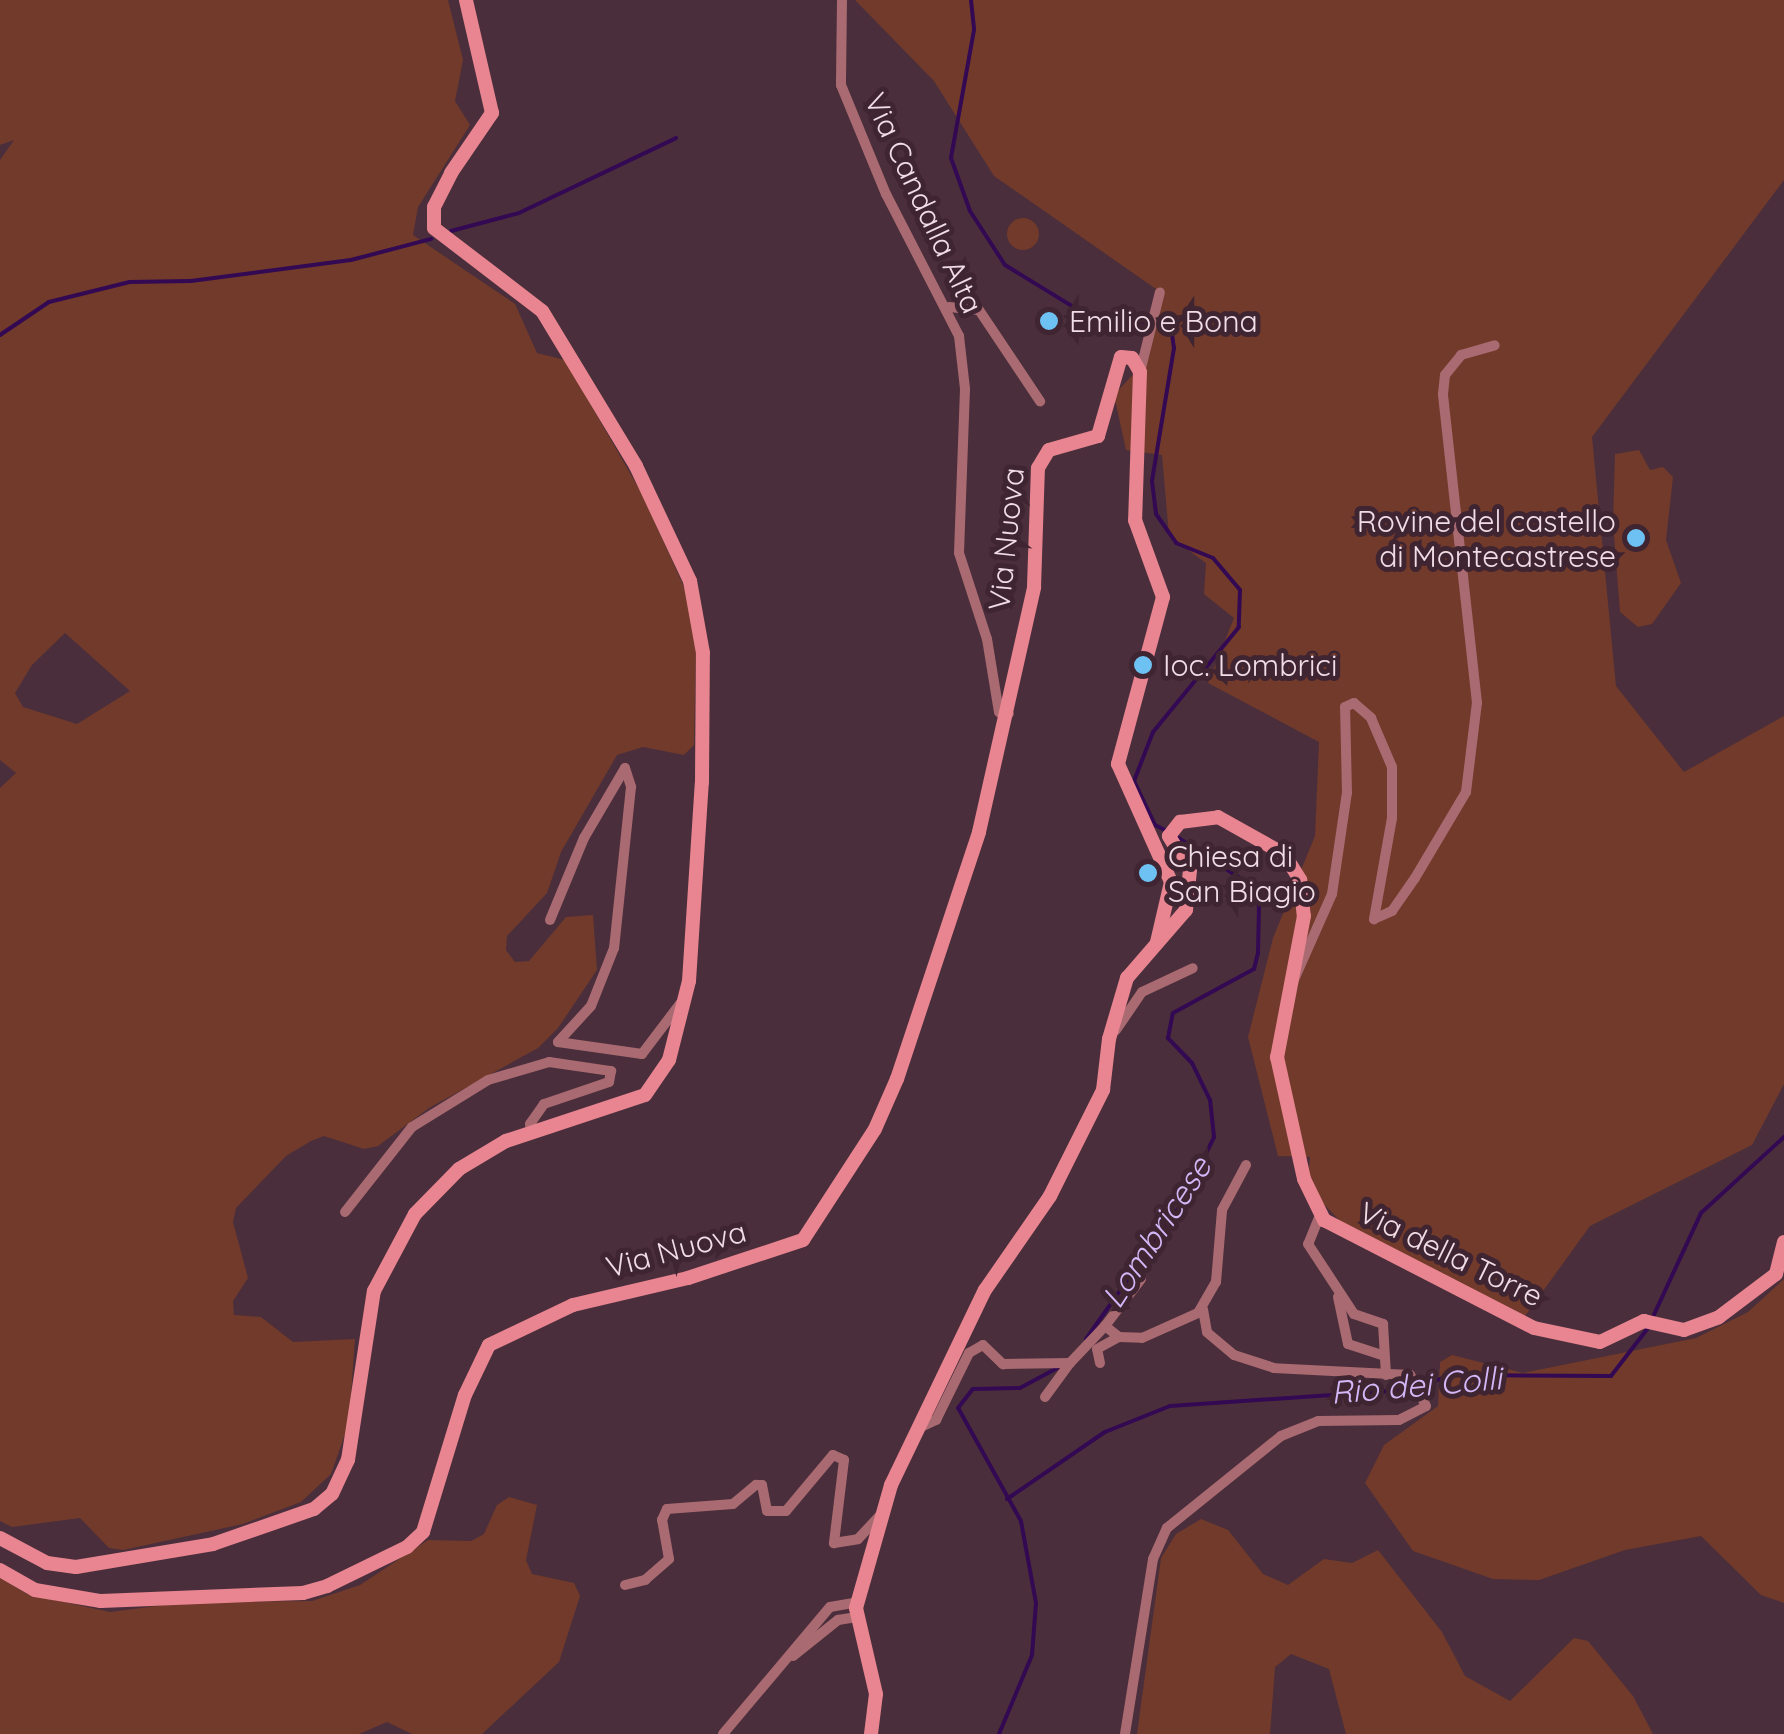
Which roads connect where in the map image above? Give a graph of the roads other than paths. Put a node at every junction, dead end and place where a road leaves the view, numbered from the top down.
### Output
1 (466, 0) edge
2 (842, 0) edge
3 (1160, 292) dead end
4 (950, 306) junction
5 (1495, 346) dead end
6 (1140, 372) junction
7 (1040, 401) dead end
8 (1009, 714) junction
9 (550, 920) dead end
10 (1157, 942) junction
11 (1194, 968) dead end
12 (1292, 983) junction
13 (688, 990) junction
14 (1109, 1039) junction
15 (532, 1133) junction
16 (1246, 1164) dead end
17 (346, 1212) dead end
18 (1320, 1215) junction
19 (1784, 1242) edge
20 (1141, 1279) dead end
21 (1338, 1297) junction
22 (1202, 1309) junction
23 (1105, 1326) junction
24 (1119, 1337) junction
25 (1384, 1356) junction
26 (1070, 1363) junction
27 (1100, 1363) dead end
28 (1386, 1375) junction
29 (1045, 1397) dead end
30 (921, 1427) junction
31 (882, 1513) junction
32 (0, 1538) edge
33 (0, 1570) edge
34 (626, 1585) dead end
35 (857, 1610) junction
36 (723, 1734) edge
37 (871, 1734) edge
38 (1126, 1734) edge

1 - 13 street
2 - 4 street, Via Candalla Alta
3 - 6 street
4 - 7 street
4 - 8 street, Via Candalla Alta
5 - 12 street
6 - 8 street, Via Nuova
6 - 10 street
8 - 33 street, Via Nuova
9 - 13 street
10 - 12 street, Via della Torre
10 - 14 street
11 - 14 street
12 - 18 street, Via della Torre
13 - 15 street
14 - 30 street
15 - 17 street
15 - 32 street
16 - 22 street
18 - 19 street, Via della Torre
18 - 21 street
20 - 23 street
21 - 25 street
21 - 25 street
22 - 24 street
22 - 28 street
23 - 24 street
23 - 26 street
24 - 27 street
25 - 28 street
26 - 29 street
26 - 30 street
28 - 38 street
30 - 31 street
31 - 34 street
31 - 35 street
35 - 36 street
35 - 37 street

